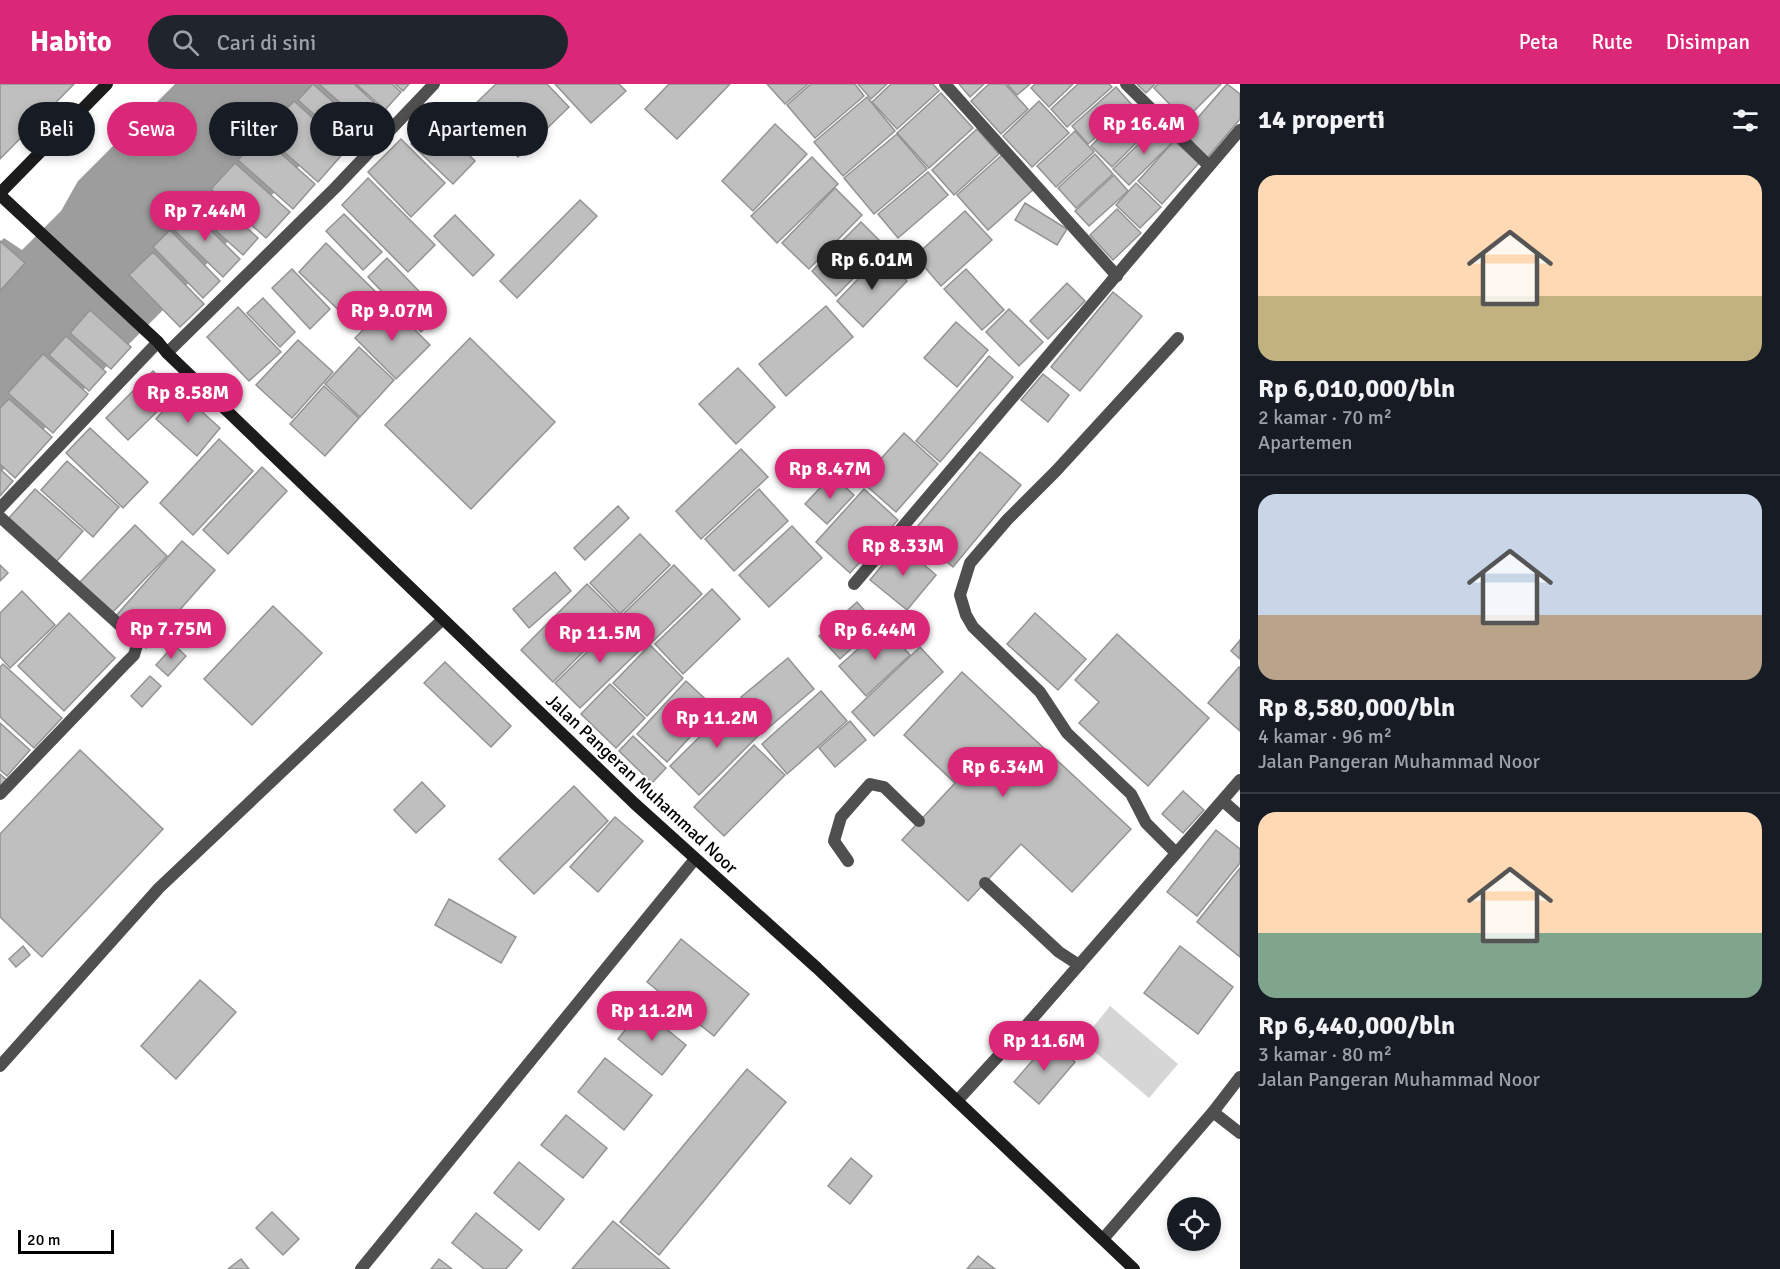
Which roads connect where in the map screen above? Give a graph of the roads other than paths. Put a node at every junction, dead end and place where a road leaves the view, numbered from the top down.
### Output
1 (107, 84) edge
2 (434, 84) edge
3 (945, 84) edge
4 (1126, 84) edge
5 (1240, 130) edge
6 (1209, 166) junction
7 (0, 194) edge
8 (1117, 276) junction
9 (1178, 338) dead end
10 (155, 339) junction
11 (167, 353) junction
12 (0, 508) edge
13 (0, 517) edge
14 (854, 584) dead end
15 (442, 620) junction
16 (1240, 780) edge
17 (0, 794) edge
18 (1223, 801) junction
19 (1240, 816) edge
20 (919, 822) dead end
21 (1176, 853) junction
22 (695, 859) junction
23 (848, 861) dead end
24 (985, 883) dead end
25 (1079, 965) junction
26 (0, 1066) edge
27 (1240, 1077) edge
28 (957, 1101) junction
29 (1213, 1112) junction
30 (1240, 1133) edge
31 (1103, 1239) junction
32 (361, 1269) edge
33 (1134, 1269) edge

1 - 7 main road
2 - 11 street
3 - 8 street
4 - 6 street
5 - 6 street
6 - 8 street
7 - 10 main road, Jalan Pangeran Muhammad Noor
8 - 14 street
9 - 21 street
10 - 11 main road, Jalan Pangeran Muhammad Noor
10 - 12 street
11 - 15 main road, Jalan Pangeran Muhammad Noor
13 - 17 street
15 - 22 main road, Jalan Pangeran Muhammad Noor
15 - 26 street
16 - 18 street
18 - 19 street
18 - 21 street
20 - 23 street
21 - 25 street
22 - 28 main road, Jalan Pangeran Muhammad Noor
22 - 32 street
24 - 25 street
25 - 28 street
27 - 29 street
28 - 31 main road, Jalan Pangeran Muhammad Noor
29 - 30 street
29 - 31 street
31 - 33 main road, Jalan Pangeran Muhammad Noor

